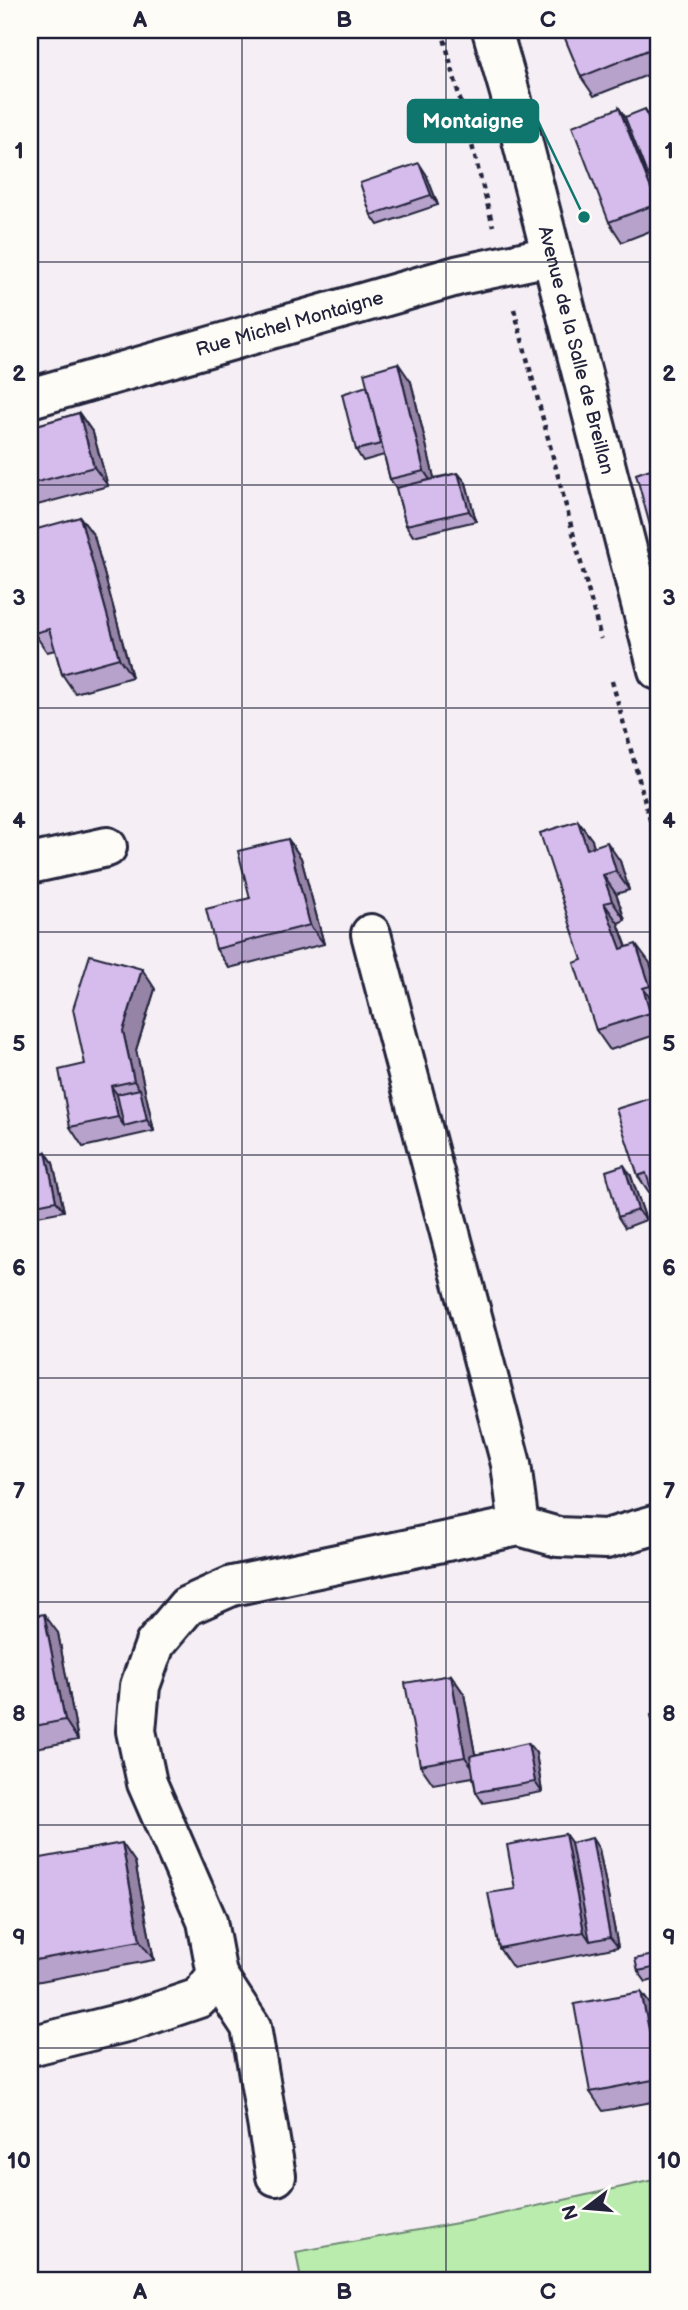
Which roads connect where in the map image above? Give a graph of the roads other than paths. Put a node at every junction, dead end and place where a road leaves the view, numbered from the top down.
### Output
1 (492, 30) edge
2 (550, 256) junction
3 (30, 398) edge
4 (658, 670) edge
5 (107, 847) dead end
6 (30, 864) edge
7 (371, 934) dead end
8 (658, 1524) edge
9 (519, 1526) junction
10 (217, 1975) junction
11 (30, 2046) edge
12 (276, 2176) dead end

1 - 2 street, Avenue de la Salle de Breillan
2 - 3 street, Rue Michel Montaigne
2 - 4 street, Avenue de la Salle de Breillan
5 - 6 street
7 - 9 street
8 - 9 street
9 - 10 street
10 - 11 street
10 - 12 street

